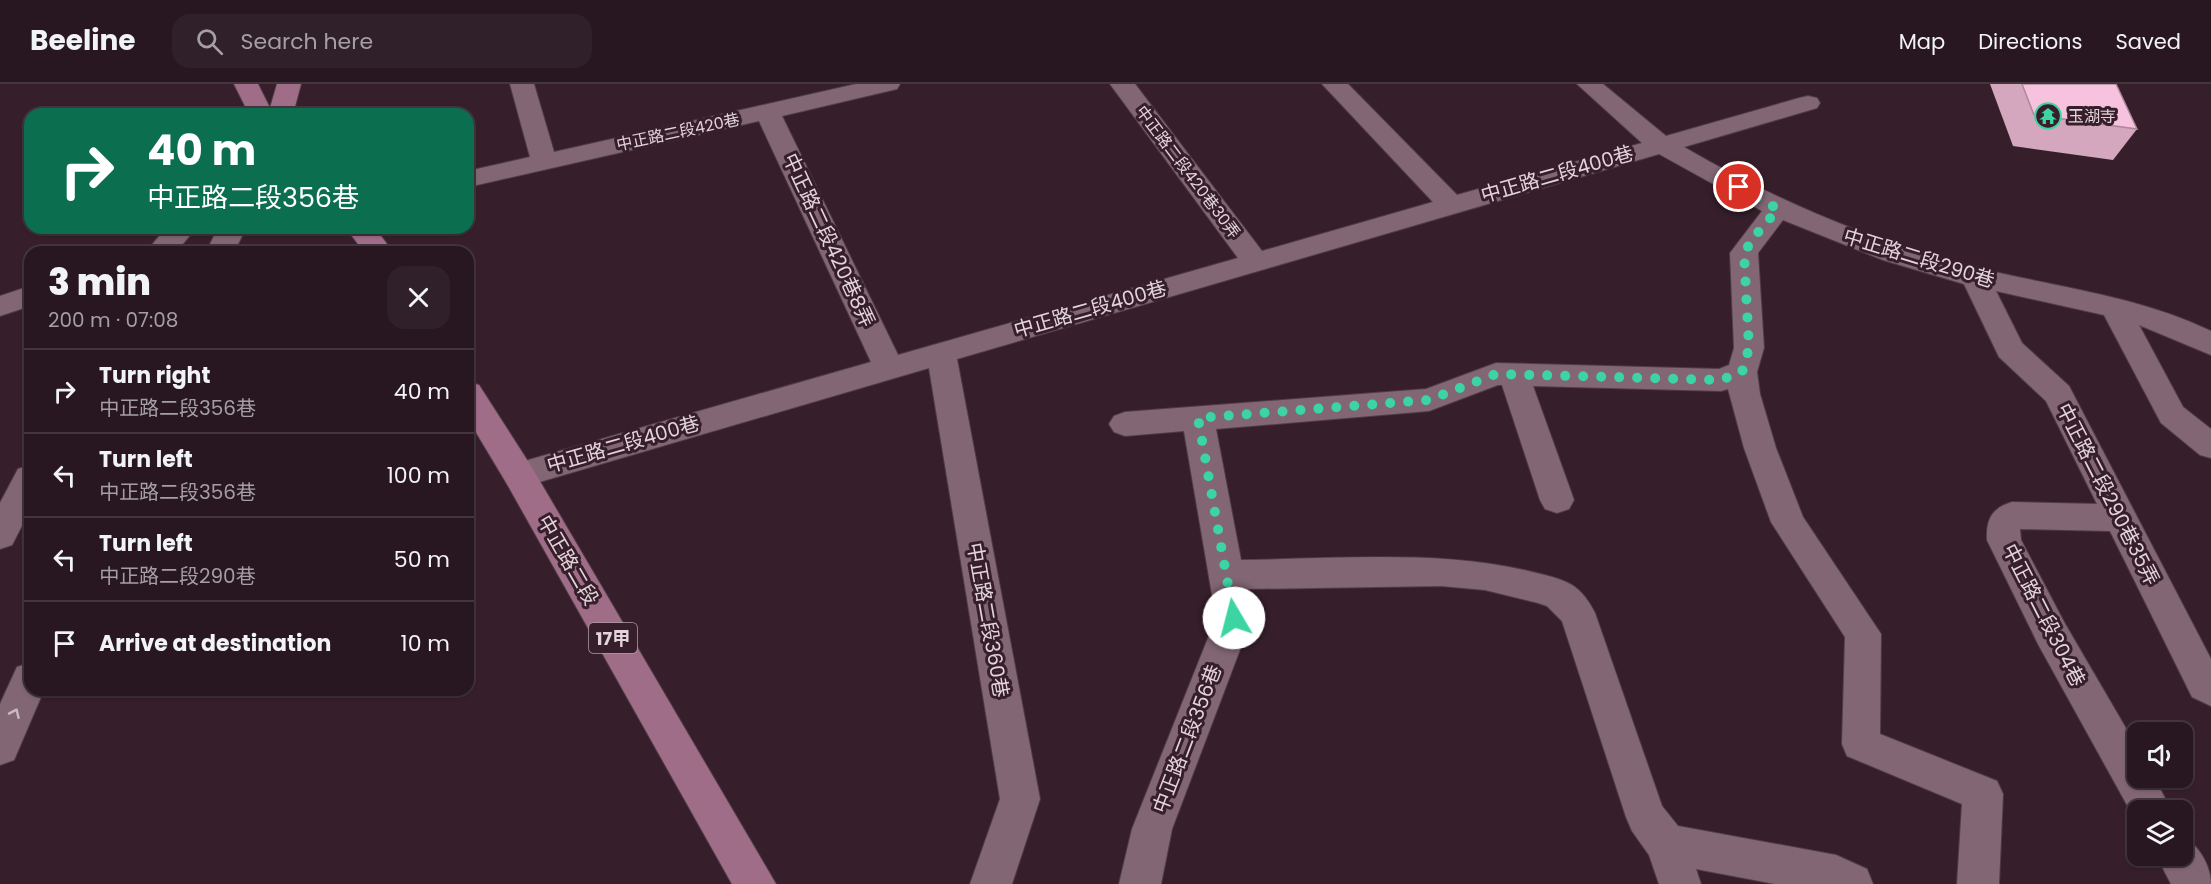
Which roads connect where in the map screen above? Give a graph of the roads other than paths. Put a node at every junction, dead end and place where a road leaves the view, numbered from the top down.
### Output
1 (246, 84) edge
2 (289, 84) edge
3 (522, 84) edge
4 (888, 84) edge
5 (1122, 84) edge
6 (1334, 84) edge
7 (1588, 84) edge
8 (1808, 103) dead end
9 (258, 108) edge
10 (283, 108) edge
11 (768, 113) junction
12 (1661, 144) junction
13 (544, 161) junction
14 (474, 178) edge
15 (1450, 205) junction
16 (1778, 209) junction
17 (365, 234) edge
18 (171, 240) edge
19 (157, 246) edge
20 (374, 246) edge
21 (1255, 261) junction
22 (1975, 277) junction
23 (24, 298) edge
24 (0, 306) edge
25 (2115, 307) junction
26 (2211, 344) edge
27 (941, 352) junction
28 (889, 368) junction
29 (1742, 372) junction
30 (1514, 375) junction
31 (474, 403) edge
32 (1198, 418) junction
33 (1125, 424) dead end
34 (2211, 446) edge
35 (519, 474) junction
36 (24, 489) edge
37 (1557, 500) dead end
38 (2120, 518) junction
39 (0, 535) edge
40 (1228, 575) junction
41 (2211, 688) edge
42 (24, 693) edge
43 (0, 747) edge
44 (2145, 800) edge
45 (1666, 844) junction
46 (755, 884) edge
47 (991, 884) edge
48 (1140, 884) edge
49 (1680, 884) edge
50 (1852, 884) edge
51 (1978, 884) edge

1 - 9 main road
2 - 10 main road
3 - 13 street
4 - 11 street, 中正路二段420巷
5 - 21 street, 中正路二段420巷30弄
6 - 15 street
7 - 12 street, 中正路二段290巷
8 - 12 street, 中正路二段400巷
11 - 13 street, 中正路二段420巷
11 - 28 street, 中正路二段420巷8弄
12 - 15 street, 中正路二段400巷
12 - 16 street, 中正路二段290巷
13 - 14 street, 中正路二段420巷
15 - 21 street, 中正路二段400巷
16 - 22 street, 中正路二段290巷
16 - 29 street
17 - 20 main road
18 - 19 street
21 - 27 street, 中正路二段400巷
22 - 25 street, 中正路二段290巷
22 - 38 street, 中正路二段290巷35弄
23 - 24 street
25 - 26 street, 中正路二段290巷
25 - 34 street
27 - 28 street, 中正路二段400巷
27 - 47 street, 中正路二段360巷
28 - 35 street, 中正路二段400巷
29 - 30 street
29 - 51 street
30 - 32 street
30 - 37 street
31 - 35 main road, 中正路二段 / 17甲
32 - 33 street
32 - 40 street, 中正路二段356巷
35 - 46 main road, 中正路二段 / 17甲
36 - 39 street
38 - 41 street, 中正路二段290巷35弄
38 - 44 street, 中正路二段304巷
40 - 45 street
40 - 48 street, 中正路二段356巷
43 -> 42 street
45 - 49 street
45 - 50 street

